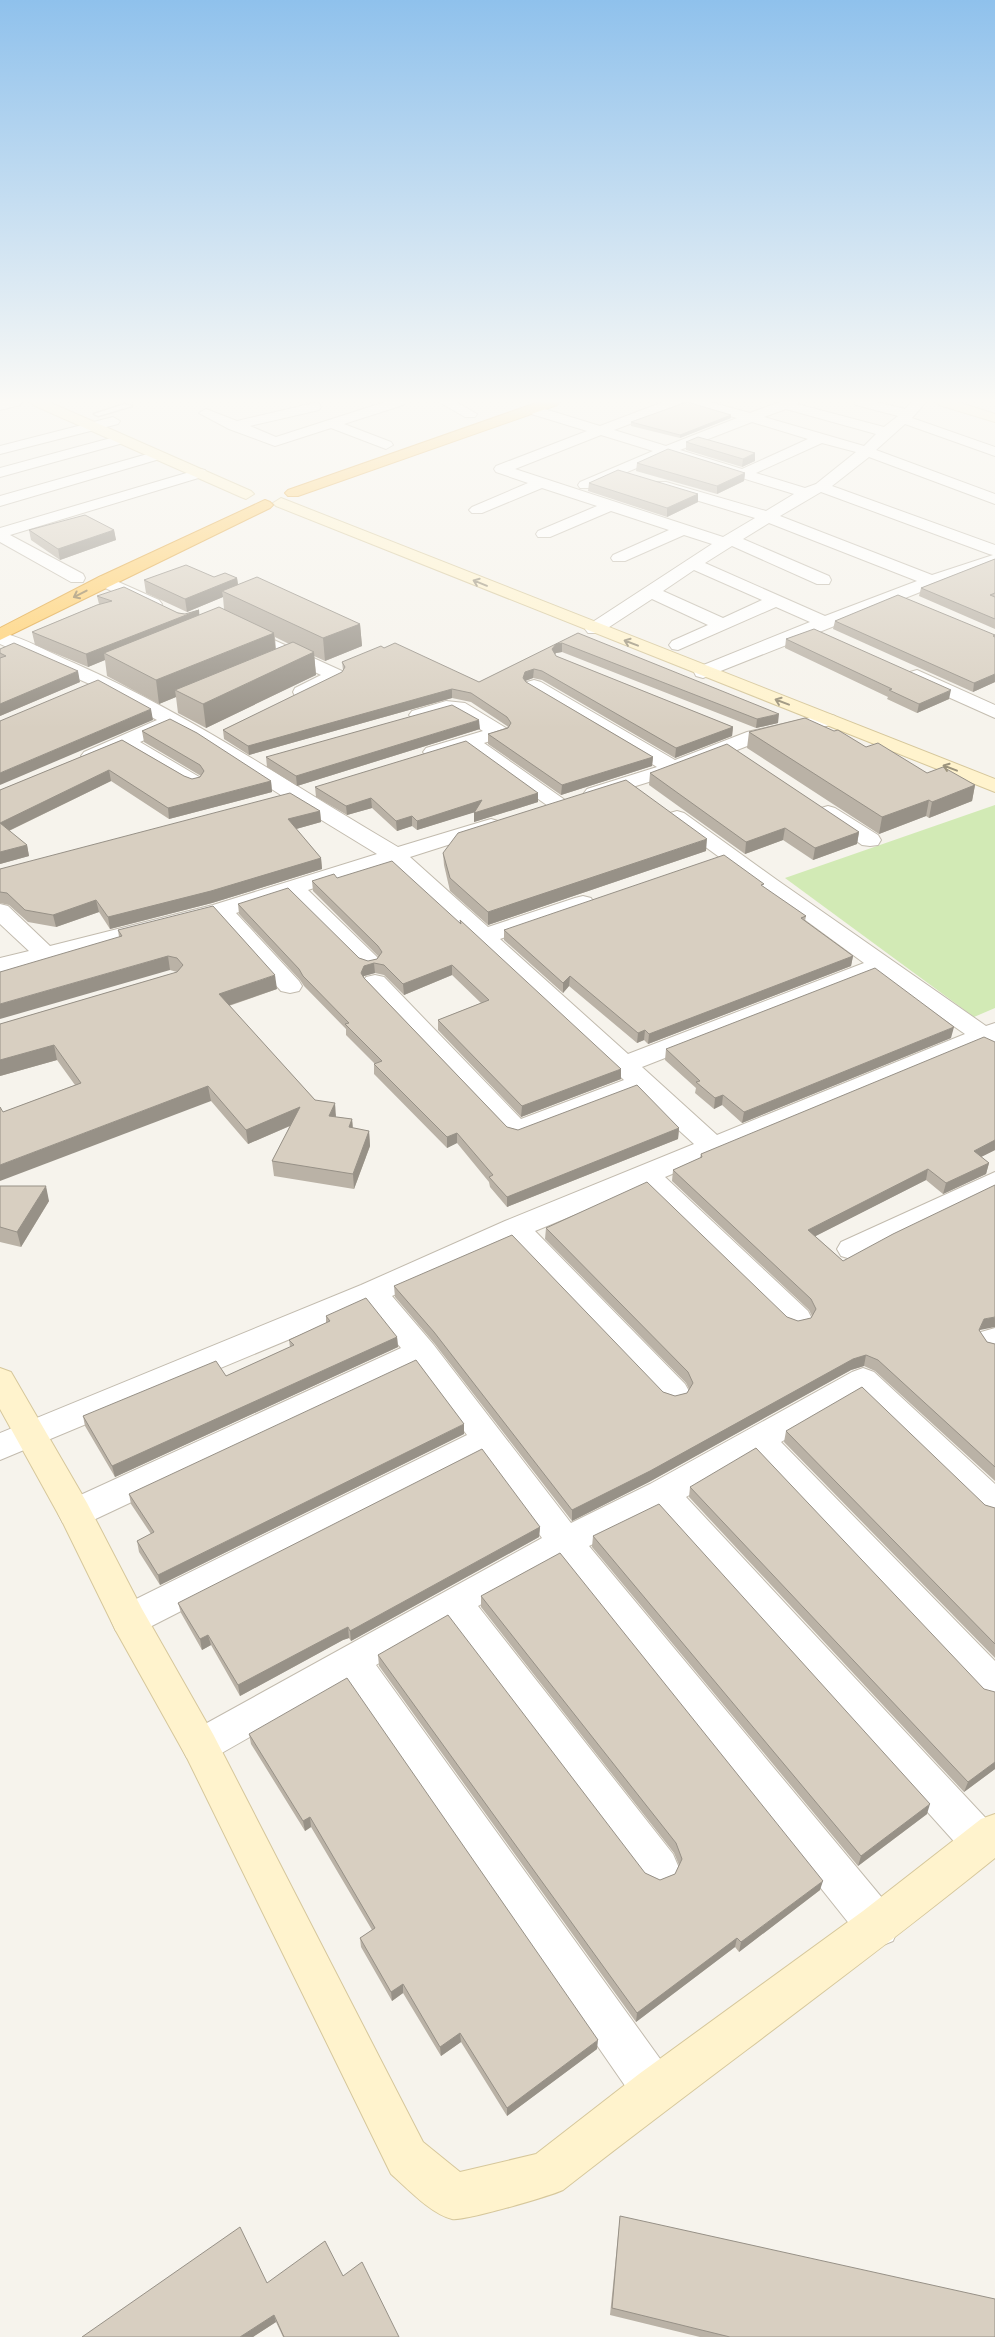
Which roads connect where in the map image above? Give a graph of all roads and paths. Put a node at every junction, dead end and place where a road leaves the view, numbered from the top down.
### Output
1 (82, 511) edge
2 (211, 511) edge
3 (247, 511) edge
4 (321, 511) edge
5 (327, 511) edge
6 (597, 511) edge
7 (624, 511) edge
8 (750, 511) edge
9 (778, 511) edge
10 (888, 511) edge
11 (769, 517) junction
12 (682, 530) junction
13 (544, 534) dead end
14 (1, 537) edge
15 (729, 542) junction
16 (995, 551) edge
17 (620, 558) dead end
18 (995, 560) edge
19 (696, 565) junction
20 (77, 578) junction
21 (823, 580) dead end
22 (105, 581) junction
23 (932, 581) junction
24 (651, 592) junction
25 (897, 595) junction
26 (776, 600) junction
27 (915, 603) edge
28 (170, 612) edge
29 (0, 618) edge
30 (609, 619) junction
31 (223, 621) edge
32 (721, 624) junction
33 (818, 625) junction
34 (594, 629) junction
35 (0, 636) edge
36 (837, 640) edge
37 (678, 645) junction
38 (296, 656) junction
39 (348, 660) edge
40 (725, 663) junction
41 (278, 664) edge
42 (114, 665) edge
43 (899, 668) edge
44 (324, 670) junction
45 (703, 672) junction
46 (90, 683) junction
47 (534, 686) edge
48 (283, 700) edge
49 (995, 712) edge
50 (169, 713) junction
51 (828, 720) junction
52 (398, 721) edge
53 (727, 725) edge
54 (754, 736) junction
55 (125, 741) junction
56 (468, 741) junction
57 (413, 758) edge
58 (71, 764) edge
59 (674, 768) junction
60 (995, 770) edge
61 (194, 782) edge
62 (629, 782) junction
63 (321, 786) edge
64 (995, 786) edge
65 (294, 795) junction
66 (265, 802) edge
67 (812, 802) edge
68 (558, 804) junction
69 (870, 840) dead end
70 (726, 854) junction
71 (395, 855) junction
72 (698, 864) edge
73 (293, 888) junction
74 (606, 895) edge
75 (221, 910) junction
76 (0, 911) edge
77 (485, 936) junction
78 (44, 953) junction
79 (882, 964) junction
80 (0, 965) edge
81 (290, 986) dead end
82 (992, 1037) edge
83 (624, 1065) junction
84 (642, 1082) junction
85 (712, 1146) junction
86 (646, 1175) junction
87 (995, 1181) edge
88 (515, 1228) junction
89 (851, 1249) dead end
90 (372, 1293) junction
91 (796, 1319) edge
92 (995, 1339) edge
93 (995, 1343) edge
94 (422, 1352) junction
95 (0, 1380) edge
96 (674, 1393) dead end
97 (487, 1440) junction
98 (759, 1440) junction
99 (15, 1441) edge
100 (662, 1494) junction
101 (995, 1505) edge
102 (75, 1512) junction
103 (565, 1542) junction
104 (454, 1602) junction
105 (129, 1620) junction
106 (351, 1660) junction
107 (995, 1686) edge
108 (200, 1746) junction
109 (988, 1838) edge
110 (659, 1868) dead end
111 (878, 1926) junction
112 (656, 2090) junction

1 - 14 street
2 - 20 highway
3 - 22 highway
34 -> 4 street
5 - 30 street
6 - 13 street
7 - 12 street
8 - 11 street
9 - 11 street
10 - 16 street
11 - 15 street
11 - 23 street
12 - 15 street
12 - 17 street
14 - 20 street
15 - 19 street
15 - 21 street
18 - 23 street
19 - 24 street
19 - 26 street
20 - 29 highway
22 - 28 street
22 -> 35 highway
23 - 25 street
24 - 30 street
24 - 32 street
25 - 27 street
25 - 33 street
26 - 32 street
26 - 33 street
30 - 34 street
30 - 37 street
31 - 38 street
32 - 37 street
33 - 36 street
33 - 40 street
45 -> 34 street
35 - 46 street
37 - 40 street
38 - 41 street
38 - 44 street
39 - 44 street
40 - 45 street
40 - 60 street
42 - 46 street
43 - 49 street
44 - 48 street
51 -> 45 street
46 - 50 street
47 - 59 street
50 - 55 street
50 - 65 street
51 - 54 street
64 -> 51 street
52 - 56 street
53 - 54 street
54 - 59 street
55 - 58 street
55 - 61 street
56 - 57 street
56 - 68 street
59 - 62 street
62 - 68 street
62 - 70 street
63 - 65 street
65 - 66 street
65 - 71 street
67 - 69 street
68 - 71 street
70 - 72 street
70 - 79 street
71 - 73 street
71 - 77 street
73 - 75 street
73 - 84 street
74 - 77 street
75 - 78 street
75 - 81 street
76 - 78 street
77 - 83 street
78 - 80 street
79 - 82 street
79 - 83 street
82 - 85 street
83 - 84 street
84 - 85 street
85 - 86 street
86 - 88 street
86 - 91 street
87 - 89 street
88 - 90 street
88 - 96 street
90 - 94 street
90 - 99 street
92 - 93 street
94 - 97 street
94 - 102 street
95 - 99 street
97 - 103 street
97 - 105 street
98 - 100 street
98 - 101 street
98 - 107 street
99 - 102 street
100 - 103 street
100 - 109 street
102 - 105 street
103 - 104 street
103 - 111 street
104 - 106 street
104 - 110 street
105 - 108 street
106 - 108 street
106 - 112 street
108 - 112 street
109 - 111 street
111 - 112 street

